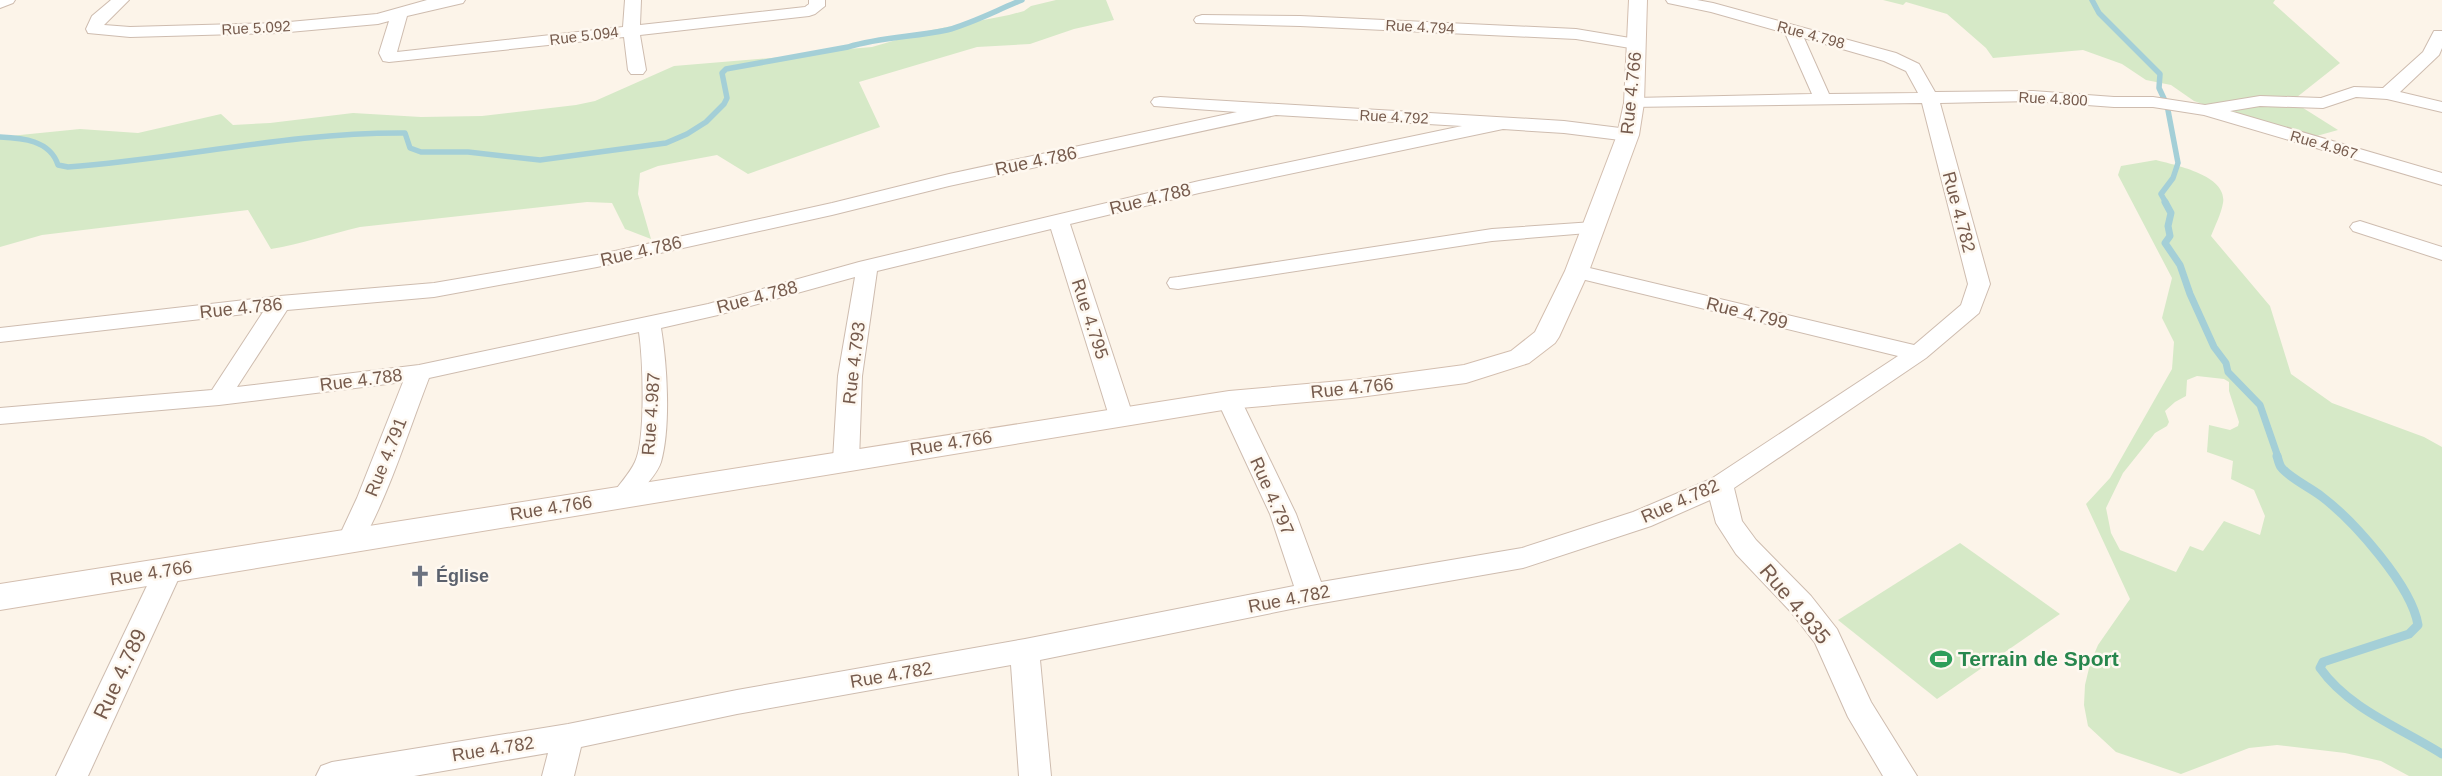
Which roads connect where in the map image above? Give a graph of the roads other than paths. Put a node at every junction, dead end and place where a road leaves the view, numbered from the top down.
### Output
1 (7, 0) edge
2 (122, 0) edge
3 (457, 0) edge
4 (633, 0) edge
5 (817, 0) edge
6 (1638, 0) edge
7 (1674, 0) edge
8 (0, 4) edge
9 (400, 12) junction
10 (1202, 20) dead end
11 (1791, 29) junction
12 (631, 31) junction
13 (2441, 34) edge
14 (1636, 44) junction
15 (637, 70) dead end
16 (2386, 94) junction
17 (1928, 97) junction
18 (1823, 100) junction
19 (1160, 102) dead end
20 (1634, 103) junction
21 (2442, 107) edge
22 (1273, 110) junction
23 (2206, 110) junction
24 (1504, 123) junction
25 (1628, 135) junction
26 (2442, 179) edge
27 (1059, 221) junction
28 (2360, 227) dead end
29 (1593, 228) junction
30 (2442, 254) edge
31 (867, 267) junction
32 (1576, 271) junction
33 (1178, 282) dead end
34 (280, 304) junction
35 (649, 323) junction
36 (0, 335) edge
37 (1918, 353) junction
38 (419, 373) junction
39 (218, 397) junction
40 (1229, 400) junction
41 (0, 416) edge
42 (1121, 416) junction
43 (846, 460) junction
44 (1720, 485) junction
45 (624, 496) junction
46 (350, 541) junction
47 (168, 571) junction
48 (1311, 594) junction
49 (0, 597) edge
50 (1024, 651) junction
51 (568, 737) junction
52 (72, 776) edge
53 (332, 776) edge
54 (558, 776) edge
55 (1035, 776) edge
56 (1902, 776) edge

1 - 8 street
2 - 9 street, Rue 5.092
3 - 9 street, Rue 5.092
4 - 12 street
5 - 12 street, Rue 5.094
6 - 14 street, Rue 4.766
7 - 11 street, Rue 4.798
9 - 12 street, Rue 5.094
10 - 14 street, Rue 4.794
11 - 17 street, Rue 4.798
11 - 18 street
12 - 15 street
13 - 16 street
14 - 20 street, Rue 4.766
16 - 21 street, Rue 4.800
16 - 23 street, Rue 4.800
17 - 18 street, Rue 4.800
17 - 23 street, Rue 4.800
17 - 37 street, Rue 4.782
18 - 20 street, Rue 4.800
19 - 22 street, Rue 4.792
20 - 25 street, Rue 4.766
22 - 24 street, Rue 4.792
22 - 34 street, Rue 4.786
23 - 26 street, Rue 4.967
24 - 25 street, Rue 4.792
24 - 27 street, Rue 4.788
25 - 29 street, Rue 4.766
27 - 31 street, Rue 4.788
27 - 42 street, Rue 4.795
28 - 30 street
29 - 32 street, Rue 4.766
29 - 33 street
31 - 35 street, Rue 4.788
31 - 43 street, Rue 4.793
32 - 37 street, Rue 4.799
32 - 40 street, Rue 4.766
34 - 36 street, Rue 4.786
34 - 39 street
35 - 38 street, Rue 4.788
35 - 45 street, Rue 4.987
37 - 44 street, Rue 4.782
38 - 39 street, Rue 4.788
38 - 46 street, Rue 4.791
39 - 41 street, Rue 4.788
40 - 42 street, Rue 4.766
40 - 48 street, Rue 4.797
42 - 43 street, Rue 4.766
43 - 45 street, Rue 4.766
44 - 48 street, Rue 4.782
44 - 56 street, Rue 4.935
45 - 46 street, Rue 4.766
46 - 47 street, Rue 4.766
47 - 49 street, Rue 4.766
47 - 52 street, Rue 4.789
48 - 50 street, Rue 4.782
50 - 51 street, Rue 4.782
50 - 55 street
51 - 53 street, Rue 4.782
51 - 54 street

